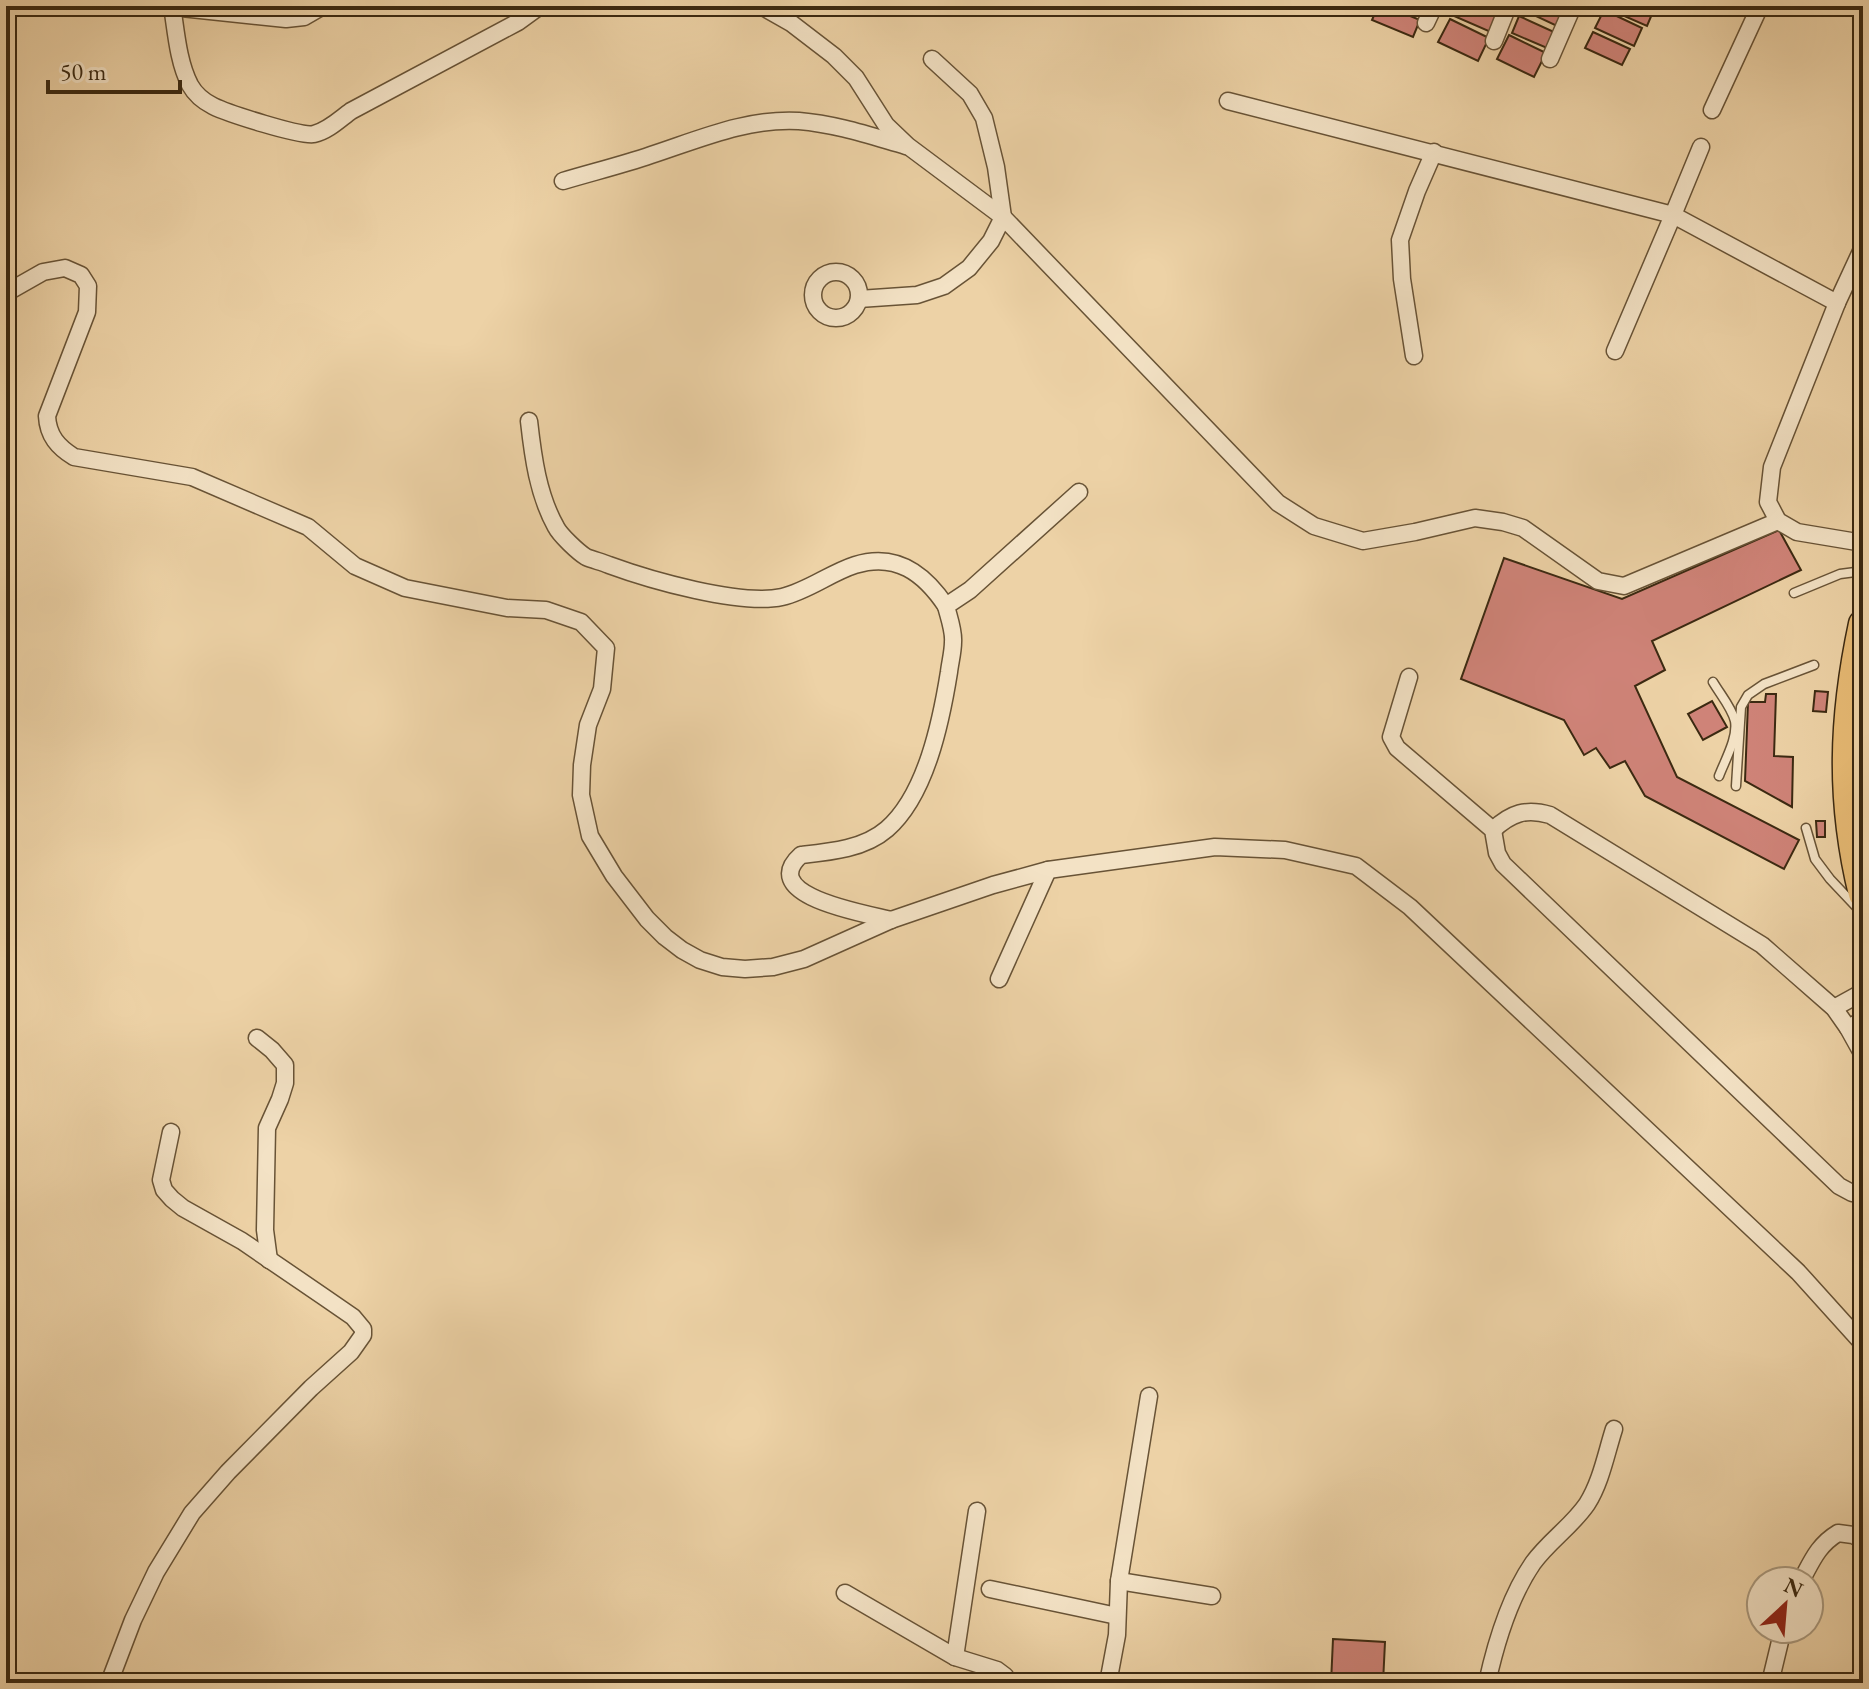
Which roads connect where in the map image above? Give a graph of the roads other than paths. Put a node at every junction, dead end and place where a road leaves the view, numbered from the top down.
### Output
1 (172, 6) edge
2 (323, 6) edge
3 (540, 6) edge
4 (761, 6) edge
5 (1434, 6) edge
6 (1508, 6) edge
7 (1573, 6) edge
8 (1760, 6) edge
9 (1426, 23) dead end
10 (1494, 41) dead end
11 (932, 59) dead end
12 (1550, 59) dead end
13 (1228, 101) dead end
14 (1712, 110) dead end
15 (908, 146) junction
16 (1701, 147) dead end
17 (1434, 152) junction
18 (563, 181) dead end
19 (1673, 215) junction
20 (1003, 217) junction
21 (1863, 247) edge
22 (6, 293) edge
23 (859, 299) dead end
24 (1837, 303) junction
25 (1615, 351) dead end
26 (1414, 356) dead end
27 (529, 421) dead end
28 (1079, 492) dead end
29 (1778, 521) junction
30 (1863, 543) edge
31 (1863, 571) edge
32 (1794, 593) dead end
33 (946, 606) junction
34 (1863, 624) edge
35 (1814, 665) dead end
36 (1409, 677) dead end
37 (1713, 682) dead end
38 (1719, 776) dead end
39 (1736, 786) dead end
40 (1806, 828) dead end
41 (1493, 830) junction
42 (1048, 870) junction
43 (1863, 894) edge
44 (1863, 914) edge
45 (891, 920) junction
46 (999, 979) dead end
47 (1863, 992) edge
48 (1834, 1008) junction
49 (1856, 1024) edge
50 (257, 1038) dead end
51 (1863, 1055) edge
52 (171, 1132) dead end
53 (1863, 1194) edge
54 (269, 1260) junction
55 (1863, 1344) edge
56 (1149, 1396) dead end
57 (1614, 1429) dead end
58 (977, 1511) dead end
59 (1863, 1540) edge
60 (1809, 1565) edge
61 (1119, 1581) junction
62 (990, 1589) dead end
63 (845, 1593) dead end
64 (1212, 1596) dead end
65 (1117, 1616) junction
66 (1779, 1645) edge
67 (955, 1657) junction
68 (109, 1683) edge
69 (1007, 1683) edge
70 (1108, 1683) edge
71 (1487, 1683) edge
72 (1770, 1683) edge

1 - 2 street
1 - 3 street
4 - 15 street
5 - 9 street
6 - 10 street
7 - 12 street
8 - 14 street
11 - 20 street
13 - 17 street
15 - 18 street
15 - 20 street
16 - 19 street
17 - 19 street
17 - 26 street
19 - 24 street
19 - 25 street
20 - 23 street
20 - 29 street
21 - 24 street
22 - 45 street
24 - 29 street
27 - 33 street
28 - 33 street
29 - 30 street
31 - 32 lane
33 - 45 street
34 - 43 highway
35 - 39 lane
36 - 41 street
37 - 38 lane
40 - 44 lane
41 - 48 street
41 - 53 street
42 - 45 street
42 - 46 street
42 - 55 street
47 - 48 street
48 - 49 street
49 - 51 street
50 - 54 street
52 - 54 street
54 - 68 street
56 - 61 street
57 - 71 street
58 - 67 street
59 - 60 street
61 - 64 street
61 - 65 street
62 - 65 street
63 - 67 street
65 - 70 street
66 - 72 street
67 - 69 street

